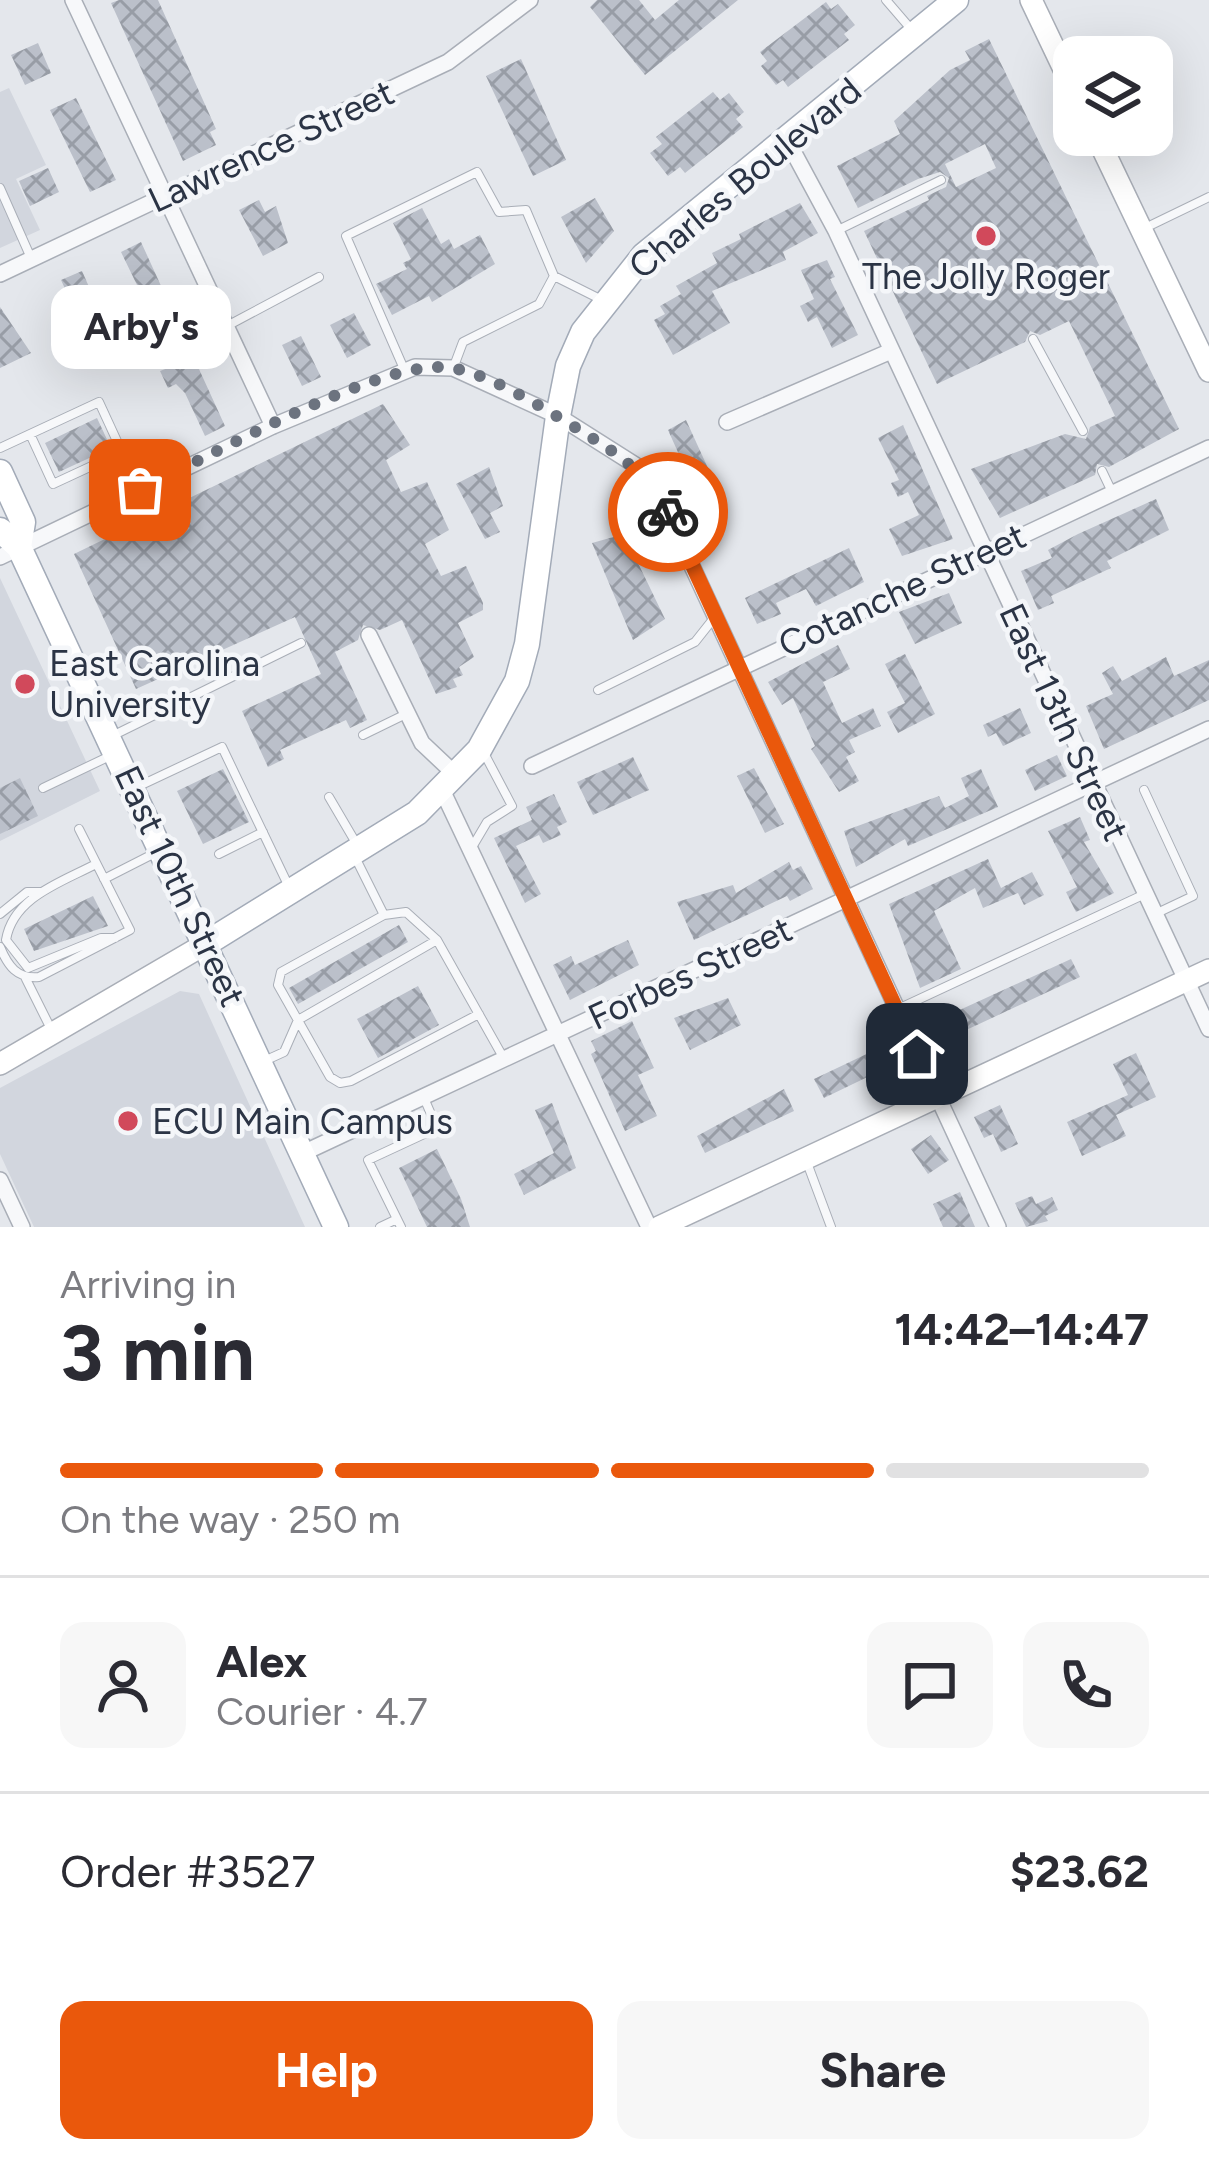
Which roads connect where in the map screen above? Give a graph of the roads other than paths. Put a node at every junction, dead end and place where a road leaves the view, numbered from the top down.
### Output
1 (73, 0) edge
2 (530, 0) edge
3 (956, 0) edge
4 (1030, 0) edge
5 (889, 1) edge
6 (916, 34) junction
7 (1053, 47) edge
8 (787, 140) junction
9 (1106, 156) edge
10 (941, 180) dead end
11 (0, 188) edge
12 (165, 197) junction
13 (1209, 197) edge
14 (1142, 230) junction
15 (836, 232) junction
16 (32, 259) junction
17 (0, 274) edge
18 (554, 276) junction
19 (319, 277) dead end
20 (606, 302) junction
21 (226, 326) junction
22 (1033, 339) dead end
23 (891, 351) junction
24 (453, 368) junction
25 (405, 370) junction
26 (1209, 370) edge
27 (557, 416) junction
28 (727, 422) dead end
29 (273, 426) junction
30 (1083, 431) dead end
31 (30, 434) junction
32 (0, 448) edge
33 (1209, 448) edge
34 (122, 452) junction
35 (1102, 471) dead end
36 (0, 472) edge
37 (140, 490) junction
38 (1113, 493) junction
39 (6, 545) edge
40 (985, 552) junction
41 (715, 617) junction
42 (369, 635) dead end
43 (301, 643) dead end
44 (738, 666) junction
45 (598, 690) dead end
46 (407, 713) junction
47 (1209, 730) edge
48 (363, 735) dead end
49 (115, 744) junction
50 (480, 747) junction
51 (532, 766) dead end
52 (450, 784) junction
53 (1093, 784) junction
54 (43, 788) dead end
55 (135, 788) junction
56 (1144, 790) dead end
57 (329, 797) dead end
58 (79, 829) dead end
59 (263, 832) junction
60 (163, 848) junction
61 (356, 850) junction
62 (470, 850) junction
63 (219, 854) dead end
64 (96, 864) junction
65 (104, 879) junction
66 (291, 890) junction
67 (42, 892) junction
68 (1145, 894) junction
69 (845, 901) junction
70 (0, 914) edge
71 (1155, 914) junction
72 (384, 915) junction
73 (116, 938) junction
74 (437, 940) junction
75 (206, 943) junction
76 (0, 947) edge
77 (1209, 970) edge
78 (26, 979) junction
79 (1186, 980) junction
80 (897, 1010) junction
81 (479, 1014) junction
82 (298, 1020) junction
83 (1209, 1029) edge
84 (54, 1034) junction
85 (558, 1034) junction
86 (504, 1060) junction
87 (260, 1063) junction
88 (0, 1064) edge
89 (423, 1097) junction
90 (937, 1097) junction
91 (301, 1154) junction
92 (805, 1159) junction
93 (0, 1180) edge
94 (399, 1223) edge
95 (22, 1227) edge
96 (336, 1227) edge
97 (380, 1227) edge
98 (649, 1227) edge
99 (659, 1227) edge
100 (832, 1227) edge
101 (998, 1227) edge

1 - 12 street
2 - 12 street, Lawrence Street
3 - 6 main road, Charles Boulevard
4 - 7 main road
5 - 6 lane
6 - 8 main road, Charles Boulevard
8 - 15 street, East 13th Street
8 - 20 main road, Charles Boulevard
9 - 14 main road
10 - 15 lane
11 - 16 lane
12 - 16 street, Lawrence Street
12 - 21 street
13 - 14 lane
14 - 26 main road
15 - 23 street, East 13th Street
16 - 17 street, Lawrence Street
18 - 20 lane
18 - 24 lane
18 - 25 lane
19 - 21 lane
20 - 27 main road, Charles Boulevard
21 - 29 street
22 - 30 lane
23 - 28 street
23 - 40 street, East 13th Street
24 - 25 street
24 - 27 street
25 - 29 street
27 - 41 street
27 - 50 main road, Charles Boulevard
29 - 37 street
31 - 32 lane
31 - 34 lane
31 - 34 lane
33 - 38 street, Cotanche Street
34 - 37 lane
35 - 38 lane
36 - 39 main road, East 10th Street
37 - 39 street
38 - 40 street, Cotanche Street
39 - 49 main road, East 10th Street
40 - 44 street, Cotanche Street
40 - 53 street, East 13th Street
41 - 44 street
41 - 45 lane
42 - 46 street
43 - 49 lane
44 - 51 street, Cotanche Street
44 - 69 street
46 - 48 lane
46 - 52 street
47 - 53 street, Forbes Street
49 - 54 lane
49 - 55 main road, East 10th Street
50 - 52 main road, Charles Boulevard
50 - 62 lane
52 - 61 main road, Charles Boulevard
52 - 62 street
53 - 68 street, East 13th Street
53 - 69 street, Forbes Street
55 - 59 lane
55 - 60 main road, East 10th Street
56 - 71 lane
57 - 61 lane
58 - 64 lane
59 - 63 lane
59 - 66 lane
60 - 65 lane
60 - 75 main road, East 10th Street
61 - 66 main road, Charles Boulevard
61 - 72 lane
62 - 85 street
64 - 65 lane
64 - 67 lane
65 - 73 lane
66 - 75 main road, Charles Boulevard
67 - 70 lane
67 - 73 lane
68 - 71 street, East 13th Street
68 - 80 lane
69 - 80 street
69 - 85 street, Forbes Street
71 - 79 street, East 13th Street
72 - 74 lane
72 - 82 lane
73 - 78 lane
74 - 81 lane
74 - 82 lane
75 - 84 main road
75 - 87 main road, East 10th Street
76 - 78 lane
77 - 79 main road
78 - 84 lane
79 - 83 street, East 13th Street
79 - 90 main road
80 - 90 street
81 - 82 lane
81 - 86 lane
82 - 87 lane
84 - 88 main road
85 - 86 street, Forbes Street
85 - 98 street
86 - 89 street, Forbes Street
87 - 91 main road, East 10th Street
89 - 91 street, Forbes Street
89 - 94 lane
90 - 92 main road
90 - 101 street
91 - 96 main road, East 10th Street
92 - 99 main road
92 - 100 lane
93 - 95 street
94 - 97 lane

